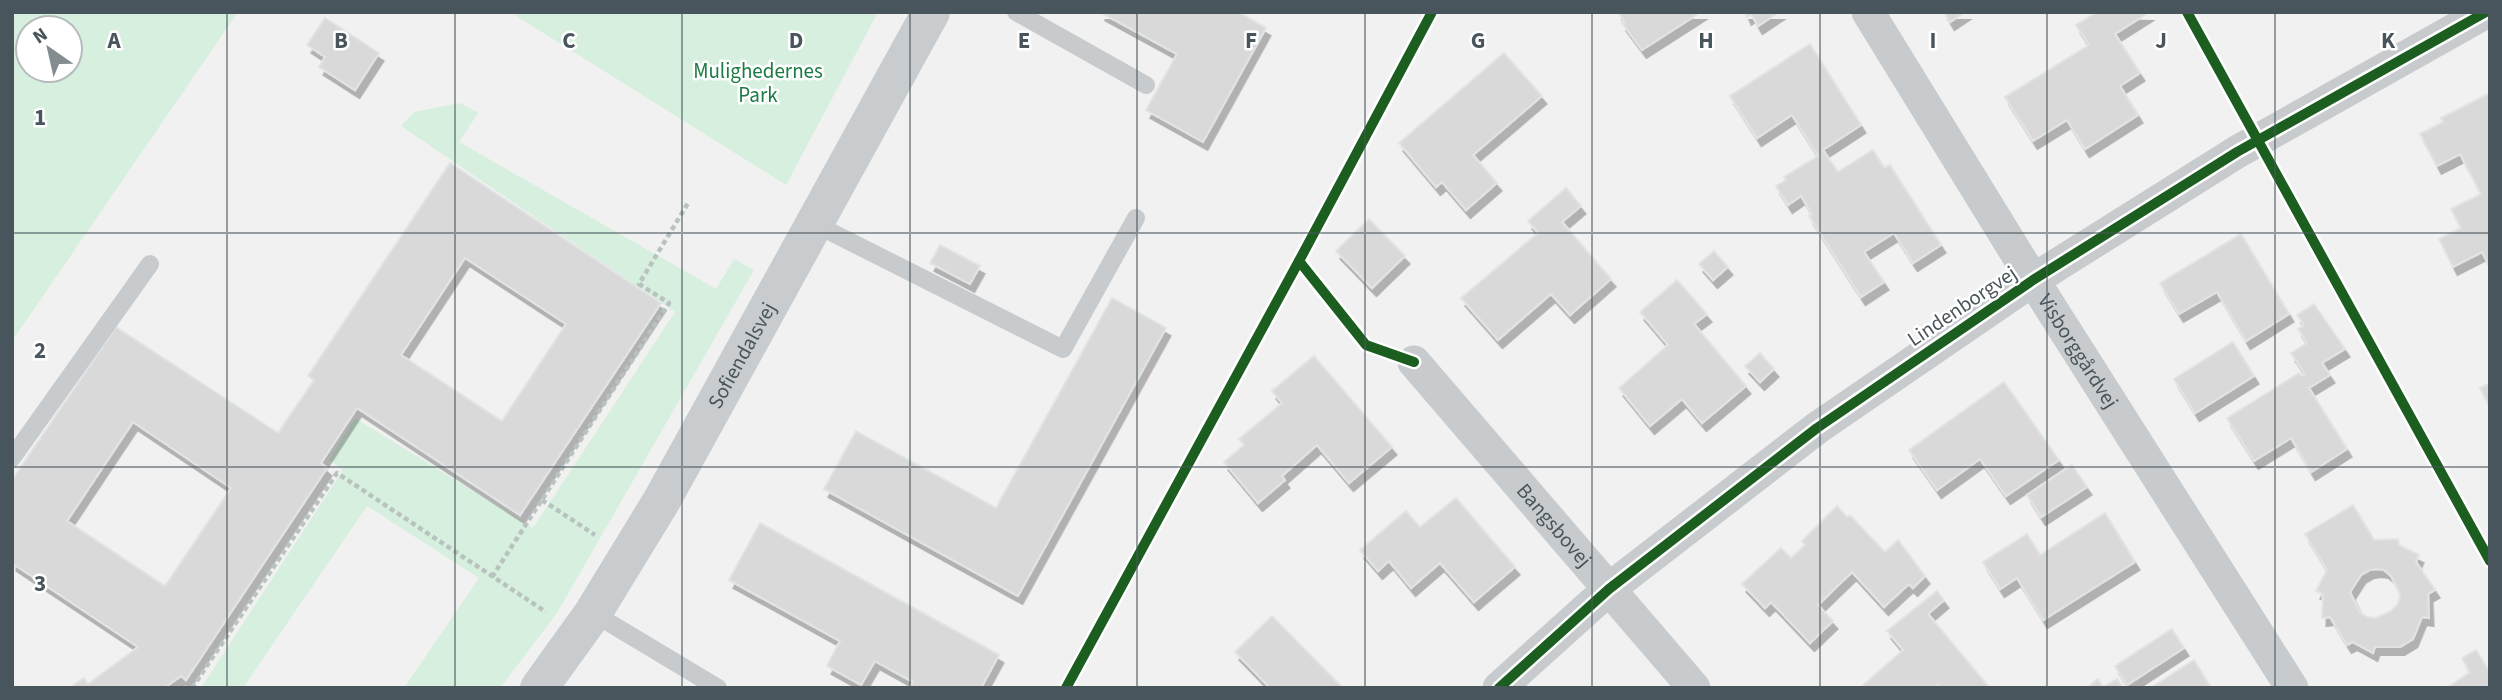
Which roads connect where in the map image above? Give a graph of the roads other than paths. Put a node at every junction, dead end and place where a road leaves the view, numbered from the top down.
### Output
1 (931, 12) edge
2 (1016, 12) edge
3 (1868, 12) edge
4 (2486, 12) edge
5 (1146, 85) dead end
6 (1136, 218) dead end
7 (815, 224) junction
8 (150, 264) dead end
9 (2033, 280) junction
10 (1414, 362) dead end
11 (12, 458) edge
12 (1609, 589) junction
13 (586, 623) junction
14 (539, 688) edge
15 (718, 688) edge
16 (1499, 688) edge
17 (1693, 688) edge
18 (2292, 688) edge

1 - 7 street, Sofiendalsvej
2 - 5 lane
3 - 9 street, Visborggårdvej
4 - 9 street, Lindenborgvej
6 - 7 lane
7 - 13 street, Sofiendalsvej
8 - 11 lane
9 - 12 street, Lindenborgvej
9 - 18 street, Visborggårdvej
10 - 12 street, Bangsbovej
12 - 16 street, Lindenborgvej
12 - 17 street, Bangsbovej
13 - 14 street, Sofiendalsvej
13 - 15 lane

